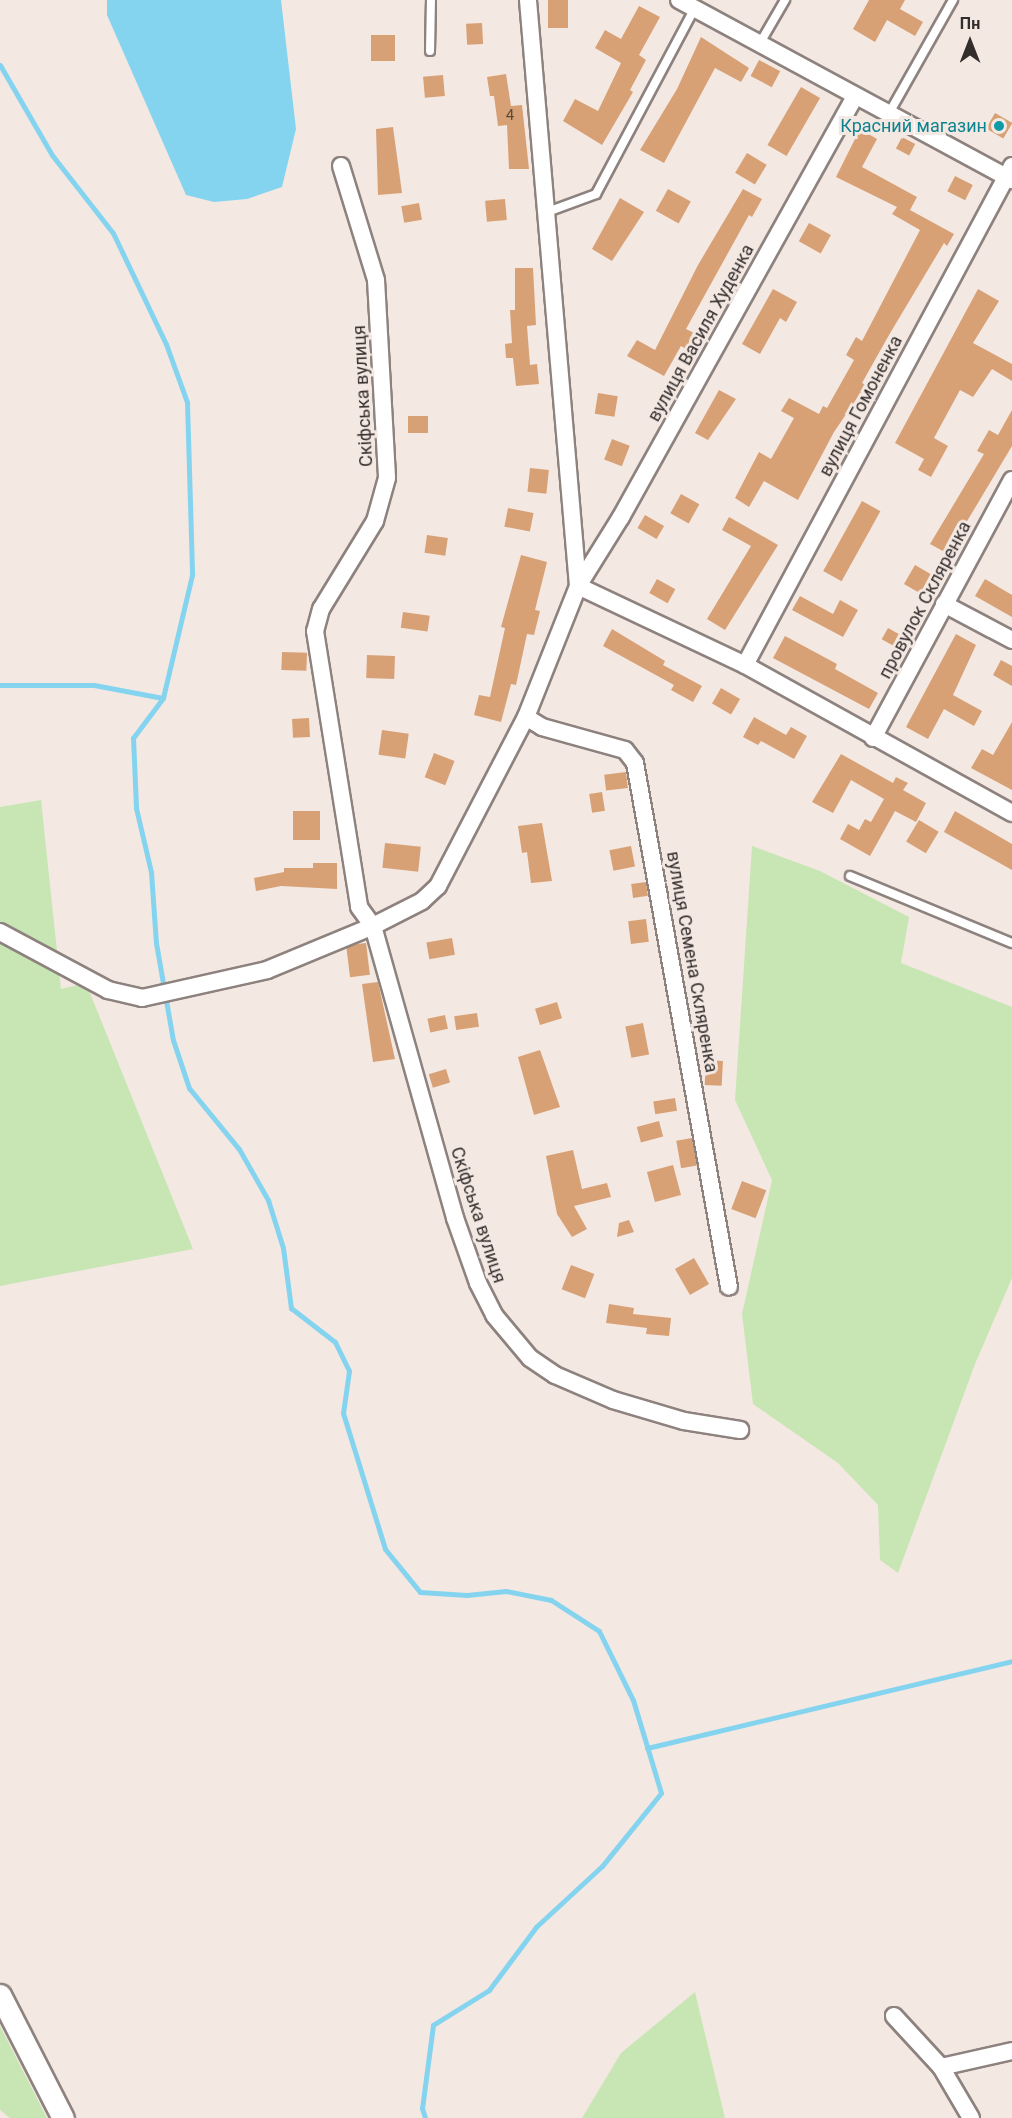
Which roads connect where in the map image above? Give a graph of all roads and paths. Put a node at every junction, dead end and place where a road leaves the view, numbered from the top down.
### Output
1 (430, 0) edge
2 (528, 0) edge
3 (679, 0) edge
4 (785, 0) edge
5 (953, 0) edge
6 (695, 8) junction
7 (760, 43) junction
8 (430, 51) dead end
9 (855, 97) junction
10 (887, 115) junction
11 (341, 166) dead end
12 (1010, 174) edge
13 (547, 212) junction
14 (1012, 480) edge
15 (578, 586) junction
16 (944, 604) junction
17 (1012, 640) edge
18 (745, 666) junction
19 (526, 717) junction
20 (873, 738) junction
21 (1012, 813) edge
22 (850, 876) dead end
23 (373, 926) junction
24 (0, 932) edge
25 (1012, 943) edge
26 (729, 1287) dead end
27 (740, 1430) dead end
28 (0, 1995) edge
29 (894, 2016) dead end
30 (1012, 2051) edge
31 (941, 2067) junction
32 (63, 2118) edge
33 (971, 2118) edge

1 - 8 lane
2 - 13 street
3 - 6 street
4 - 7 lane
5 - 10 lane
6 - 7 street
6 - 13 lane
7 - 9 street
9 - 10 street
9 - 15 street, вулиця Василя Худенка
10 - 12 street
11 - 23 street, Скіфська вулиця
12 - 18 street, вулиця Гомоненка
13 - 15 street
14 - 16 street, провулок Скляренка
15 - 18 street
15 - 19 street
16 - 17 street
16 - 20 street, провулок Скляренка
18 - 20 street
19 - 23 street
19 - 26 street, вулиця Семена Скляренка
20 - 21 street
22 - 25 lane
23 - 24 street
23 - 27 street, Скіфська вулиця
28 - 32 street
29 - 31 street
30 - 31 street
31 - 33 street

